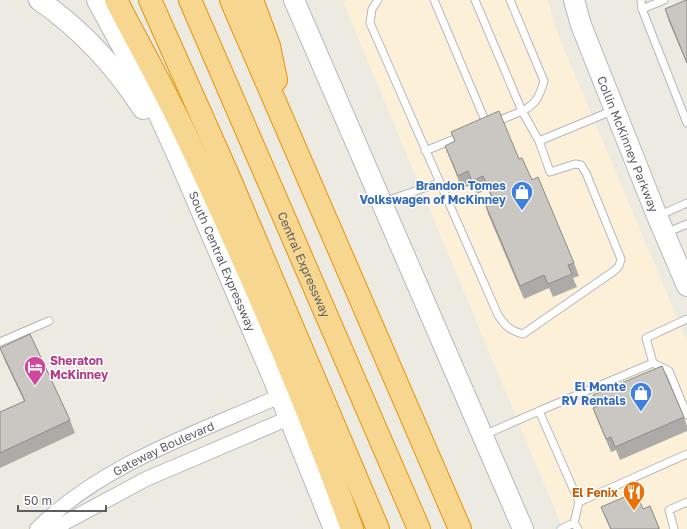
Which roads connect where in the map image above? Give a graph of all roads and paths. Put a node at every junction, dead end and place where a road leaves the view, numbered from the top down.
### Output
1 (39, 0) edge
2 (97, 0) edge
3 (116, 0) edge
4 (150, 0) edge
5 (190, 0) edge
6 (231, 0) edge
7 (252, 0) edge
8 (294, 0) edge
9 (378, 0) edge
10 (434, 0) edge
11 (475, 0) edge
12 (510, 0) edge
13 (574, 0) edge
14 (641, 0) edge
15 (664, 0) edge
16 (642, 9) junction
17 (615, 110) junction
18 (522, 111) junction
19 (284, 122) junction
20 (687, 123) edge
21 (466, 134) edge
22 (539, 141) junction
23 (425, 152) junction
24 (179, 159) junction
25 (439, 183) junction
26 (381, 203) junction
27 (687, 203) edge
28 (687, 224) edge
29 (660, 225) junction
30 (687, 286) edge
31 (687, 319) edge
32 (49, 321) dead end
33 (0, 342) edge
34 (654, 363) junction
35 (280, 396) junction
36 (539, 411) junction
37 (687, 415) edge
38 (289, 418) junction
39 (482, 436) junction
40 (687, 454) edge
41 (579, 502) junction
42 (687, 502) edge
43 (372, 519) edge
44 (576, 526) edge
45 (36, 529) edge
46 (53, 529) edge
47 (334, 529) edge
48 (352, 529) edge
49 (378, 529) edge
50 (419, 529) edge
51 (460, 529) edge
52 (524, 529) edge
53 (561, 529) edge
54 (674, 529) edge

1 - 24 main road
2 - 24 main road, South Central Expressway
3 - 48 highway
4 - 43 highway
5 - 50 highway, Central Expressway
6 - 19 highway
7 - 19 highway
8 - 26 main road
9 - 23 lane
10 - 18 lane
11 - 18 lane
12 - 18 lane
13 - 17 main road, Collin McKinney Parkway
14 - 16 lane
15 - 16 lane
16 - 20 lane
17 - 22 lane
17 - 29 main road, Collin McKinney Parkway
18 - 22 lane
19 - 51 highway
21 - 23 lane
22 - 25 lane
23 - 25 lane
24 - 35 main road, South Central Expressway
25 - 26 lane
26 - 39 main road
27 - 29 lane
28 - 29 lane
29 - 30 main road, Collin McKinney Parkway
31 - 34 lane
32 - 33 lane
34 - 36 lane
34 - 37 lane
35 - 38 main road, South Central Expressway
35 - 45 street, Gateway Boulevard
36 - 39 lane
36 - 41 lane
38 - 46 street, Gateway Boulevard
38 - 47 main road, South Central Expressway
39 - 52 main road
40 - 41 lane
41 - 44 lane
42 - 54 lane
43 - 49 highway
44 - 53 lane

